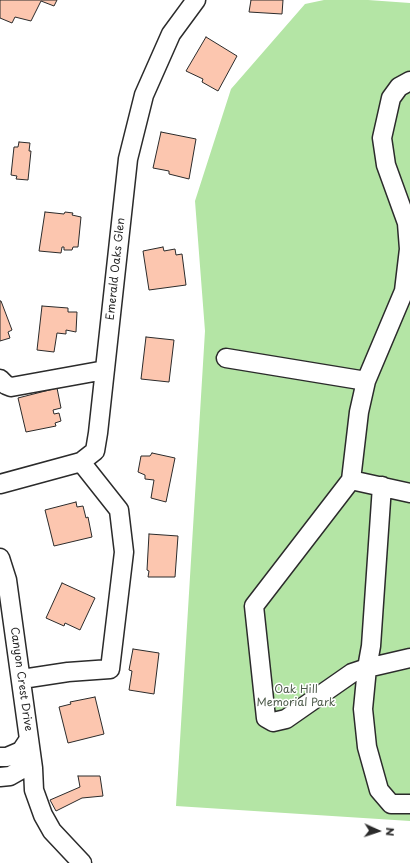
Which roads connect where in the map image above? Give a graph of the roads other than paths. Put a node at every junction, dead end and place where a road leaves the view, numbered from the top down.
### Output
1 (196, 0) edge
2 (410, 81) edge
3 (226, 358) dead end
4 (105, 370) junction
5 (0, 379) edge
6 (366, 381) junction
7 (80, 462) junction
8 (351, 480) junction
9 (0, 484) edge
10 (382, 486) junction
11 (410, 493) edge
12 (0, 558) edge
13 (410, 658) edge
14 (367, 668) junction
15 (22, 679) junction
16 (29, 739) junction
17 (0, 757) edge
18 (33, 768) junction
19 (0, 777) edge
20 (410, 804) edge
21 (82, 863) edge

1 - 4 street, Emerald Oaks Glen
2 - 6 street
3 - 6 street
4 - 5 street
4 - 7 street, Emerald Oaks Glen
6 - 8 street
7 - 9 street, Emerald Oaks Glen
7 - 15 street
8 - 10 street
8 - 14 street
10 - 11 street
10 - 14 street
12 - 15 street, Canyon Crest Drive
13 - 14 street
14 - 20 street
15 - 16 street, Canyon Crest Drive
16 - 17 street
16 - 18 street, Canyon Crest Drive
18 - 19 street
18 - 21 street, Canyon Crest Drive

